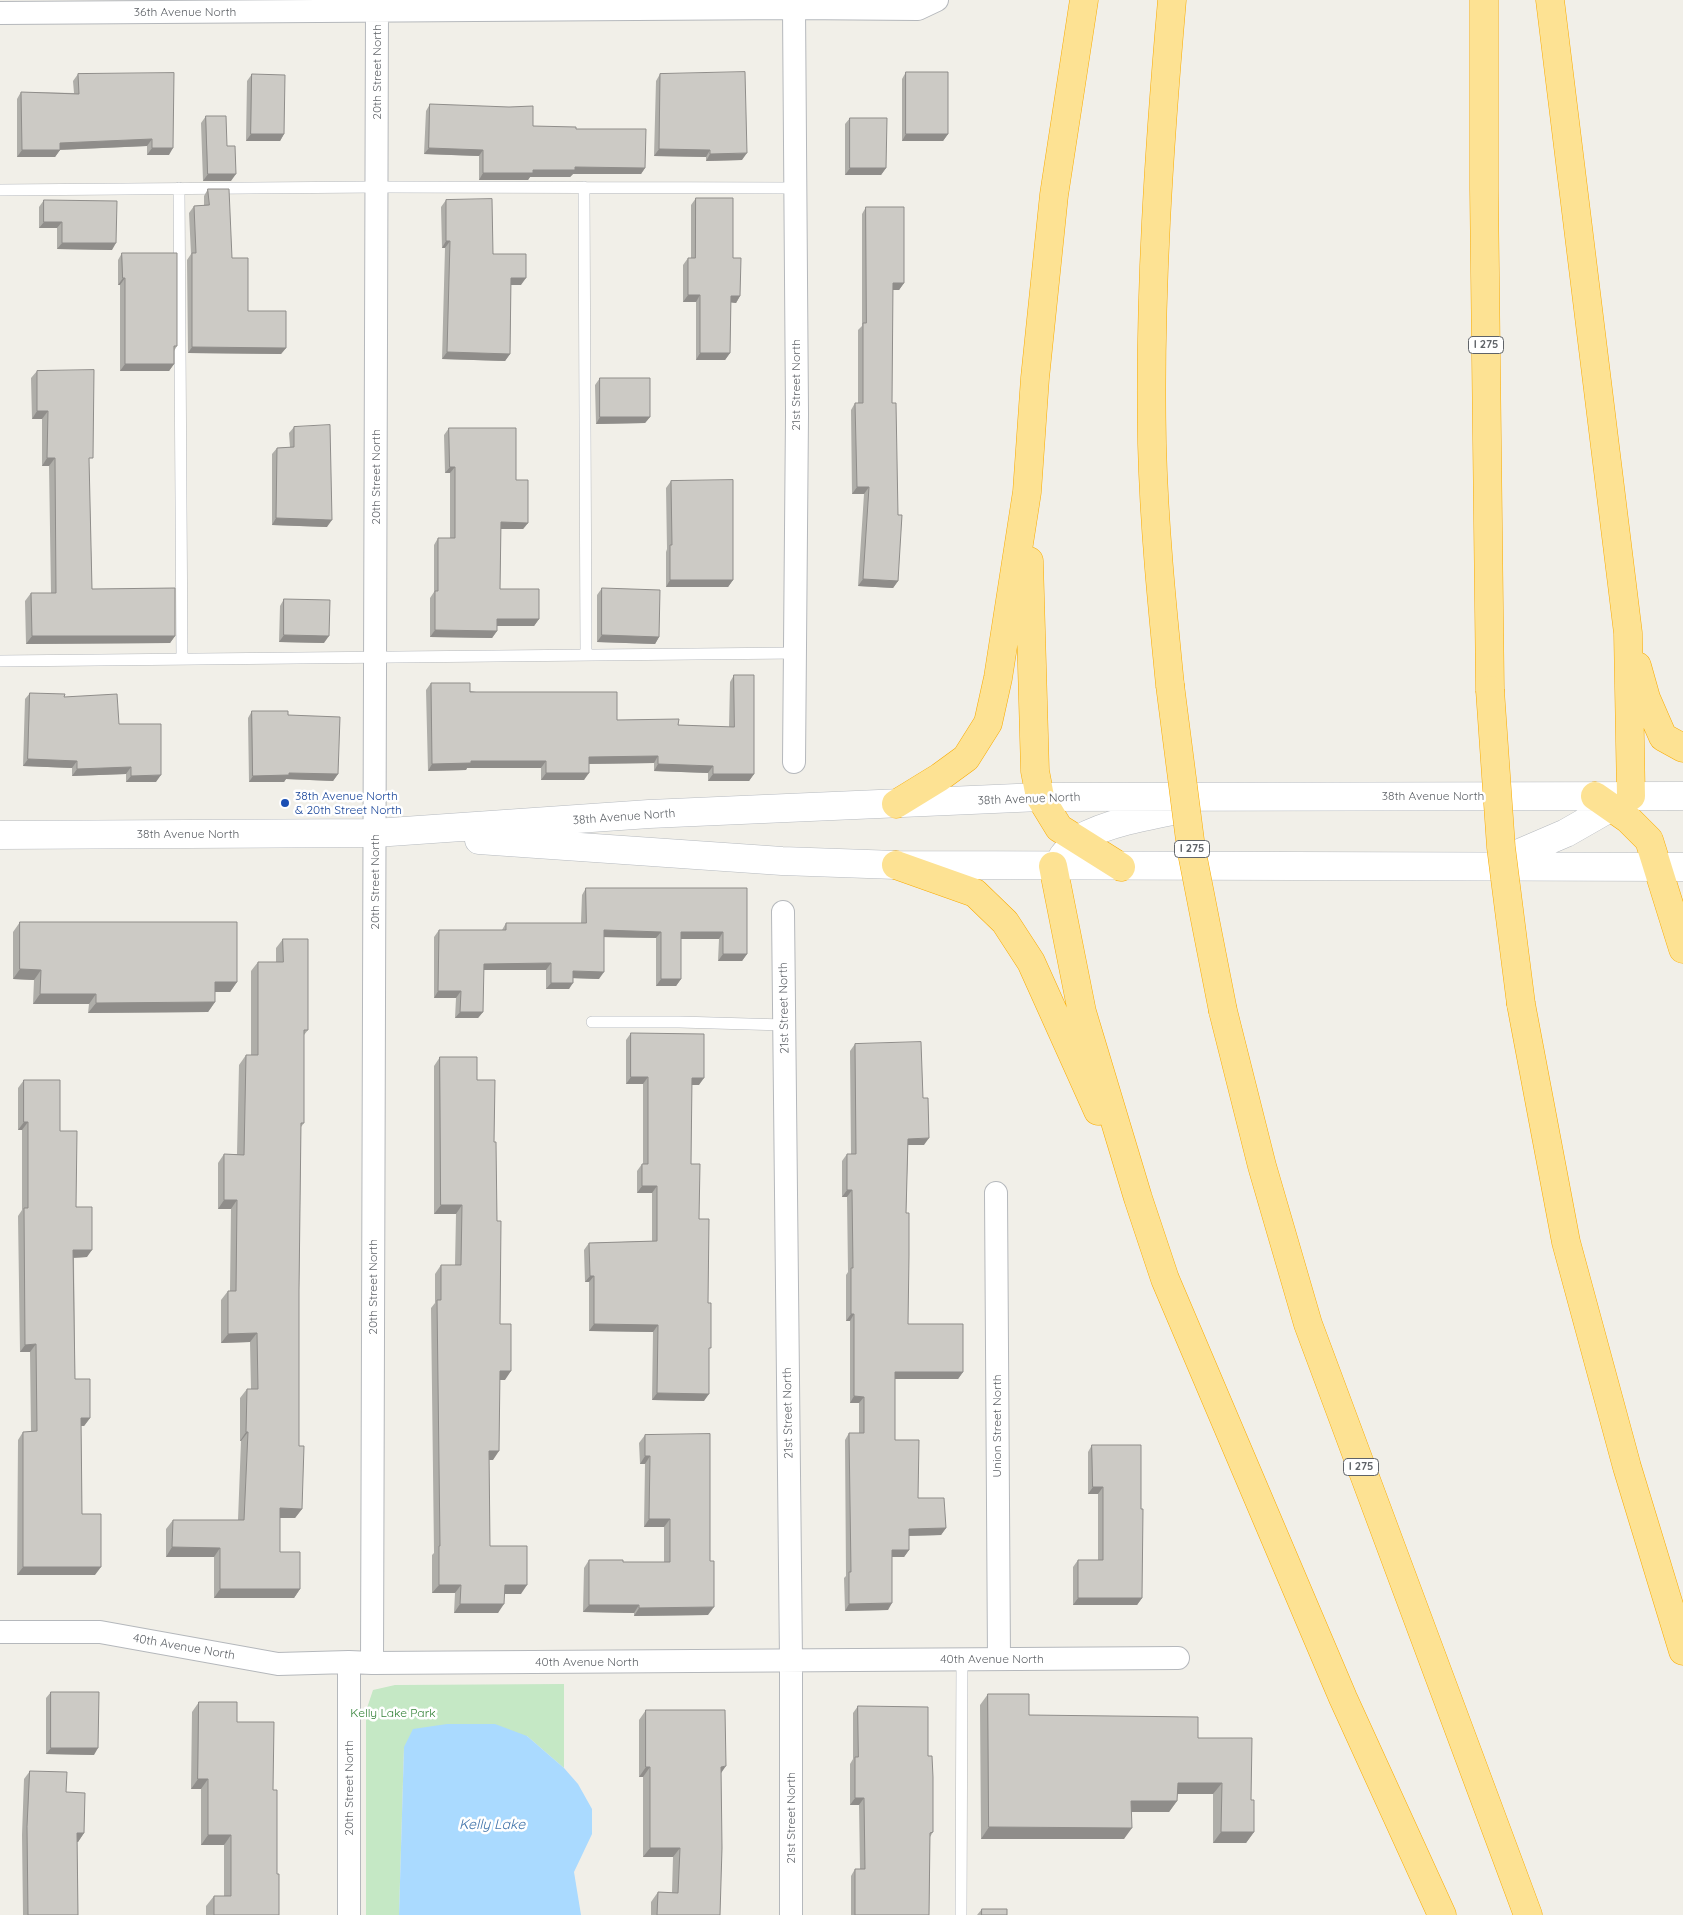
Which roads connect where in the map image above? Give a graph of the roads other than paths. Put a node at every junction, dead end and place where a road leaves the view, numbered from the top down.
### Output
1 (937, 0) edge
2 (1084, 0) edge
3 (1172, 0) edge
4 (1484, 0) edge
5 (1550, 0) edge
6 (619, 4) edge
7 (305, 5) edge
8 (794, 8) junction
9 (378, 10) junction
10 (0, 13) edge
11 (377, 187) junction
12 (584, 187) junction
13 (179, 188) junction
14 (795, 188) junction
15 (0, 190) edge
16 (1027, 492) junction
17 (1628, 632) junction
18 (795, 652) junction
19 (586, 654) junction
20 (376, 656) junction
21 (182, 659) junction
22 (0, 661) edge
23 (1683, 748) edge
24 (794, 762) dead end
25 (1683, 796) edge
26 (1040, 797) junction
27 (1242, 797) junction
28 (1612, 800) junction
29 (896, 804) junction
30 (375, 833) junction
31 (0, 835) edge
32 (1077, 840) junction
33 (896, 865) junction
34 (1053, 866) junction
35 (1121, 867) junction
36 (1486, 868) junction
37 (1670, 868) edge
38 (783, 912) dead end
39 (1683, 949) edge
40 (592, 1022) dead end
41 (784, 1025) junction
42 (996, 1193) dead end
43 (1138, 1198) junction
44 (0, 1632) edge
45 (1683, 1651) edge
46 (1178, 1658) dead end
47 (962, 1659) junction
48 (999, 1659) junction
49 (791, 1660) junction
50 (349, 1662) junction
51 (372, 1663) junction
52 (349, 1915) edge
53 (791, 1915) edge
54 (961, 1915) edge
55 (1442, 1915) edge
56 (1528, 1915) edge

1 - 8 street, 36th Avenue North
2 - 16 highway
3 - 56 highway, I 275, bridge
4 - 45 highway, I 275, bridge
5 - 17 highway
6 - 8 street, 36th Avenue North
6 - 9 street, 36th Avenue North
7 - 9 street, 36th Avenue North
7 - 10 street, 36th Avenue North
8 - 14 street, 21st Street North
9 - 11 street, 20th Street North
11 - 12 lane
11 - 13 lane
11 - 20 street, 20th Street North
12 - 14 lane
12 - 19 lane
13 - 15 lane
13 - 21 lane
14 - 18 street, 21st Street North
16 - 26 highway
16 - 29 highway
17 - 23 highway
17 - 28 highway
18 - 19 lane
18 - 24 street, 21st Street North
19 - 20 lane
20 - 21 lane
20 - 30 street, 20th Street North
21 - 22 lane
25 - 28 main road, 38th Avenue North
26 - 27 main road, 38th Avenue North
26 - 29 main road, 38th Avenue North
26 - 32 highway
27 - 28 main road, 38th Avenue North
27 - 32 main road
28 - 36 main road
28 - 37 highway
29 - 30 main road, 38th Avenue North
30 - 31 main road, 38th Avenue North
30 - 33 main road, 38th Avenue North
30 - 51 street, 20th Street North
32 - 34 main road
32 - 35 highway
33 - 34 main road, 38th Avenue North
33 - 43 highway
34 - 35 main road, 38th Avenue North
34 - 43 highway
35 - 36 main road, 38th Avenue North
36 - 37 main road, 38th Avenue North
37 - 39 highway
38 - 41 street, 21st Street North
40 - 41 lane
41 - 49 street, 21st Street North
42 - 48 street, Union Street North
43 - 55 highway
44 - 50 street, 40th Avenue North
46 - 48 street, 40th Avenue North
47 - 48 street, 40th Avenue North
47 - 49 street, 40th Avenue North
47 - 54 lane
49 - 51 street, 40th Avenue North
49 - 53 street, 21st Street North
50 - 51 street, 40th Avenue North
50 - 52 street, 20th Street North

